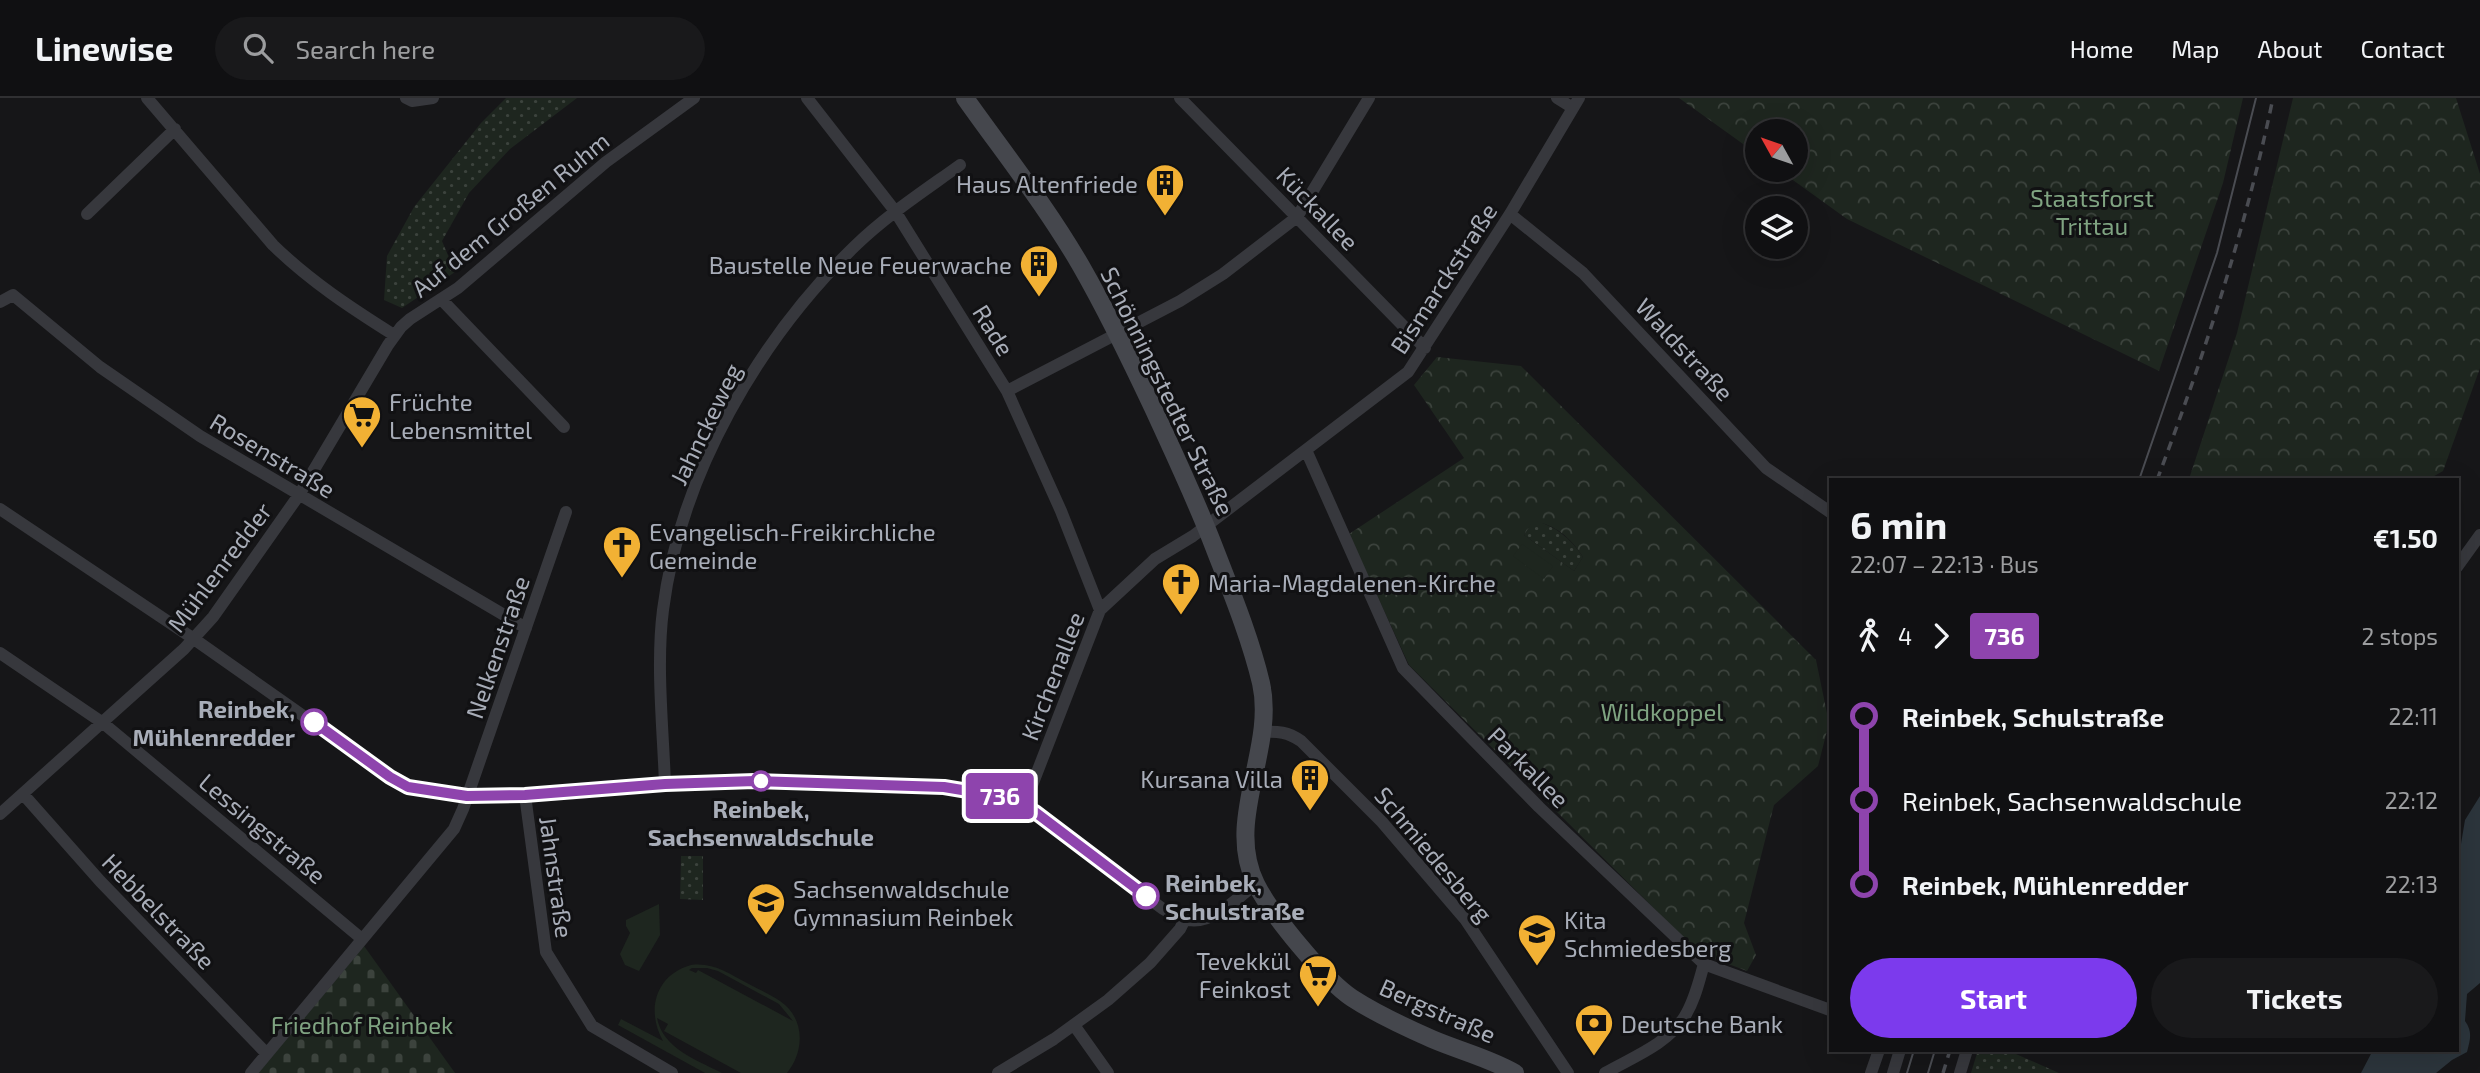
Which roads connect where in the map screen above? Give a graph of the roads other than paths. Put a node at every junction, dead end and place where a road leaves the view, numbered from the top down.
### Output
1 (147, 98) edge
2 (406, 98) edge
3 (433, 98) edge
4 (694, 98) edge
5 (807, 98) edge
6 (965, 98) edge
7 (1180, 98) edge
8 (1368, 98) edge
9 (1557, 98) edge
10 (1576, 103) edge
11 (175, 129) junction
12 (960, 165) dead end
13 (895, 211) junction
14 (87, 214) dead end
15 (1510, 214) junction
16 (1297, 217) junction
17 (442, 300) junction
18 (0, 302) edge
19 (1118, 332) junction
20 (394, 335) junction
21 (1425, 348) junction
22 (1007, 391) junction
23 (564, 427) dead end
24 (1306, 450) junction
25 (299, 495) junction
26 (0, 509) edge
27 (1829, 511) edge
28 (566, 512) dead end
29 (1206, 525) junction
30 (2480, 535) edge
31 (2459, 564) edge
32 (1100, 610) junction
33 (526, 628) junction
34 (194, 639) junction
35 (0, 653) edge
36 (103, 723) junction
37 (1262, 732) junction
38 (665, 784) junction
39 (23, 794) junction
40 (525, 795) junction
41 (467, 796) junction
42 (1024, 806) junction
43 (0, 814) edge
44 (1255, 884) junction
45 (1185, 919) junction
46 (362, 939) junction
47 (1704, 964) junction
48 (1829, 1010) edge
49 (1074, 1025) junction
50 (1878, 1052) edge
51 (1899, 1052) edge
52 (1966, 1052) edge
53 (267, 1054) junction
54 (251, 1073) edge
55 (672, 1073) edge
56 (999, 1073) edge
57 (1108, 1073) edge
58 (1516, 1073) edge
59 (1568, 1073) edge
60 (1605, 1073) edge
61 (1871, 1073) edge
62 (1893, 1073) edge
63 (1959, 1073) edge

1 - 11 street
2 - 3 street
4 - 17 street, Auf dem Großen Ruhm
5 - 13 street, Rade
6 - 19 main road, Schönningstedter Straße
7 - 16 street, Kückallee
8 - 16 street
9 - 10 street
10 - 15 street, Bismarckstraße
11 - 14 street
11 - 20 street
12 - 13 street, Jahnckeweg
13 - 22 street, Rade
13 - 38 street, Jahnckeweg
15 - 21 street, Bismarckstraße
15 - 27 street, Waldstraße
16 - 19 street
16 - 21 street, Kückallee
17 - 20 street, Auf dem Großen Ruhm
17 - 23 street
18 - 25 street, Rosenstraße
19 - 22 street
19 - 29 main road, Schönningstedter Straße
20 - 25 street, Mühlenredder
21 - 24 street, Bismarckstraße
22 - 32 street, Rade
24 - 29 street, Bismarckstraße
24 - 47 street, Parkallee
25 - 33 street, Rosenstraße
25 - 34 street, Mühlenredder
26 - 34 street
28 - 33 street, Nelkenstraße
29 - 32 street, Kirchenallee
29 - 37 main road, Schönningstedter Straße
30 - 31 street
32 - 42 street, Kirchenallee
33 - 41 street, Nelkenstraße
34 - 36 street, Mühlenredder
34 - 41 street
35 - 36 street, Lessingstraße
36 - 39 street, Mühlenredder
36 - 46 street, Lessingstraße
37 - 44 main road, Schönningstedter Straße
37 - 59 street, Schmiedesberg
38 - 40 street
38 - 42 street
39 - 43 street, Mühlenredder
39 - 53 street, Hebbelstraße
40 - 41 street
40 - 55 street, Jahnstraße
41 - 46 street, Nelkenstraße
42 - 45 street
44 - 45 street
44 - 58 main road, Bergstraße
45 - 49 street
46 - 53 street, Nelkenstraße
47 - 48 street, Parkallee
47 - 60 street
49 - 56 street
49 - 57 street
50 - 61 street
51 - 62 street
52 - 63 street
53 - 54 street, Nelkenstraße

